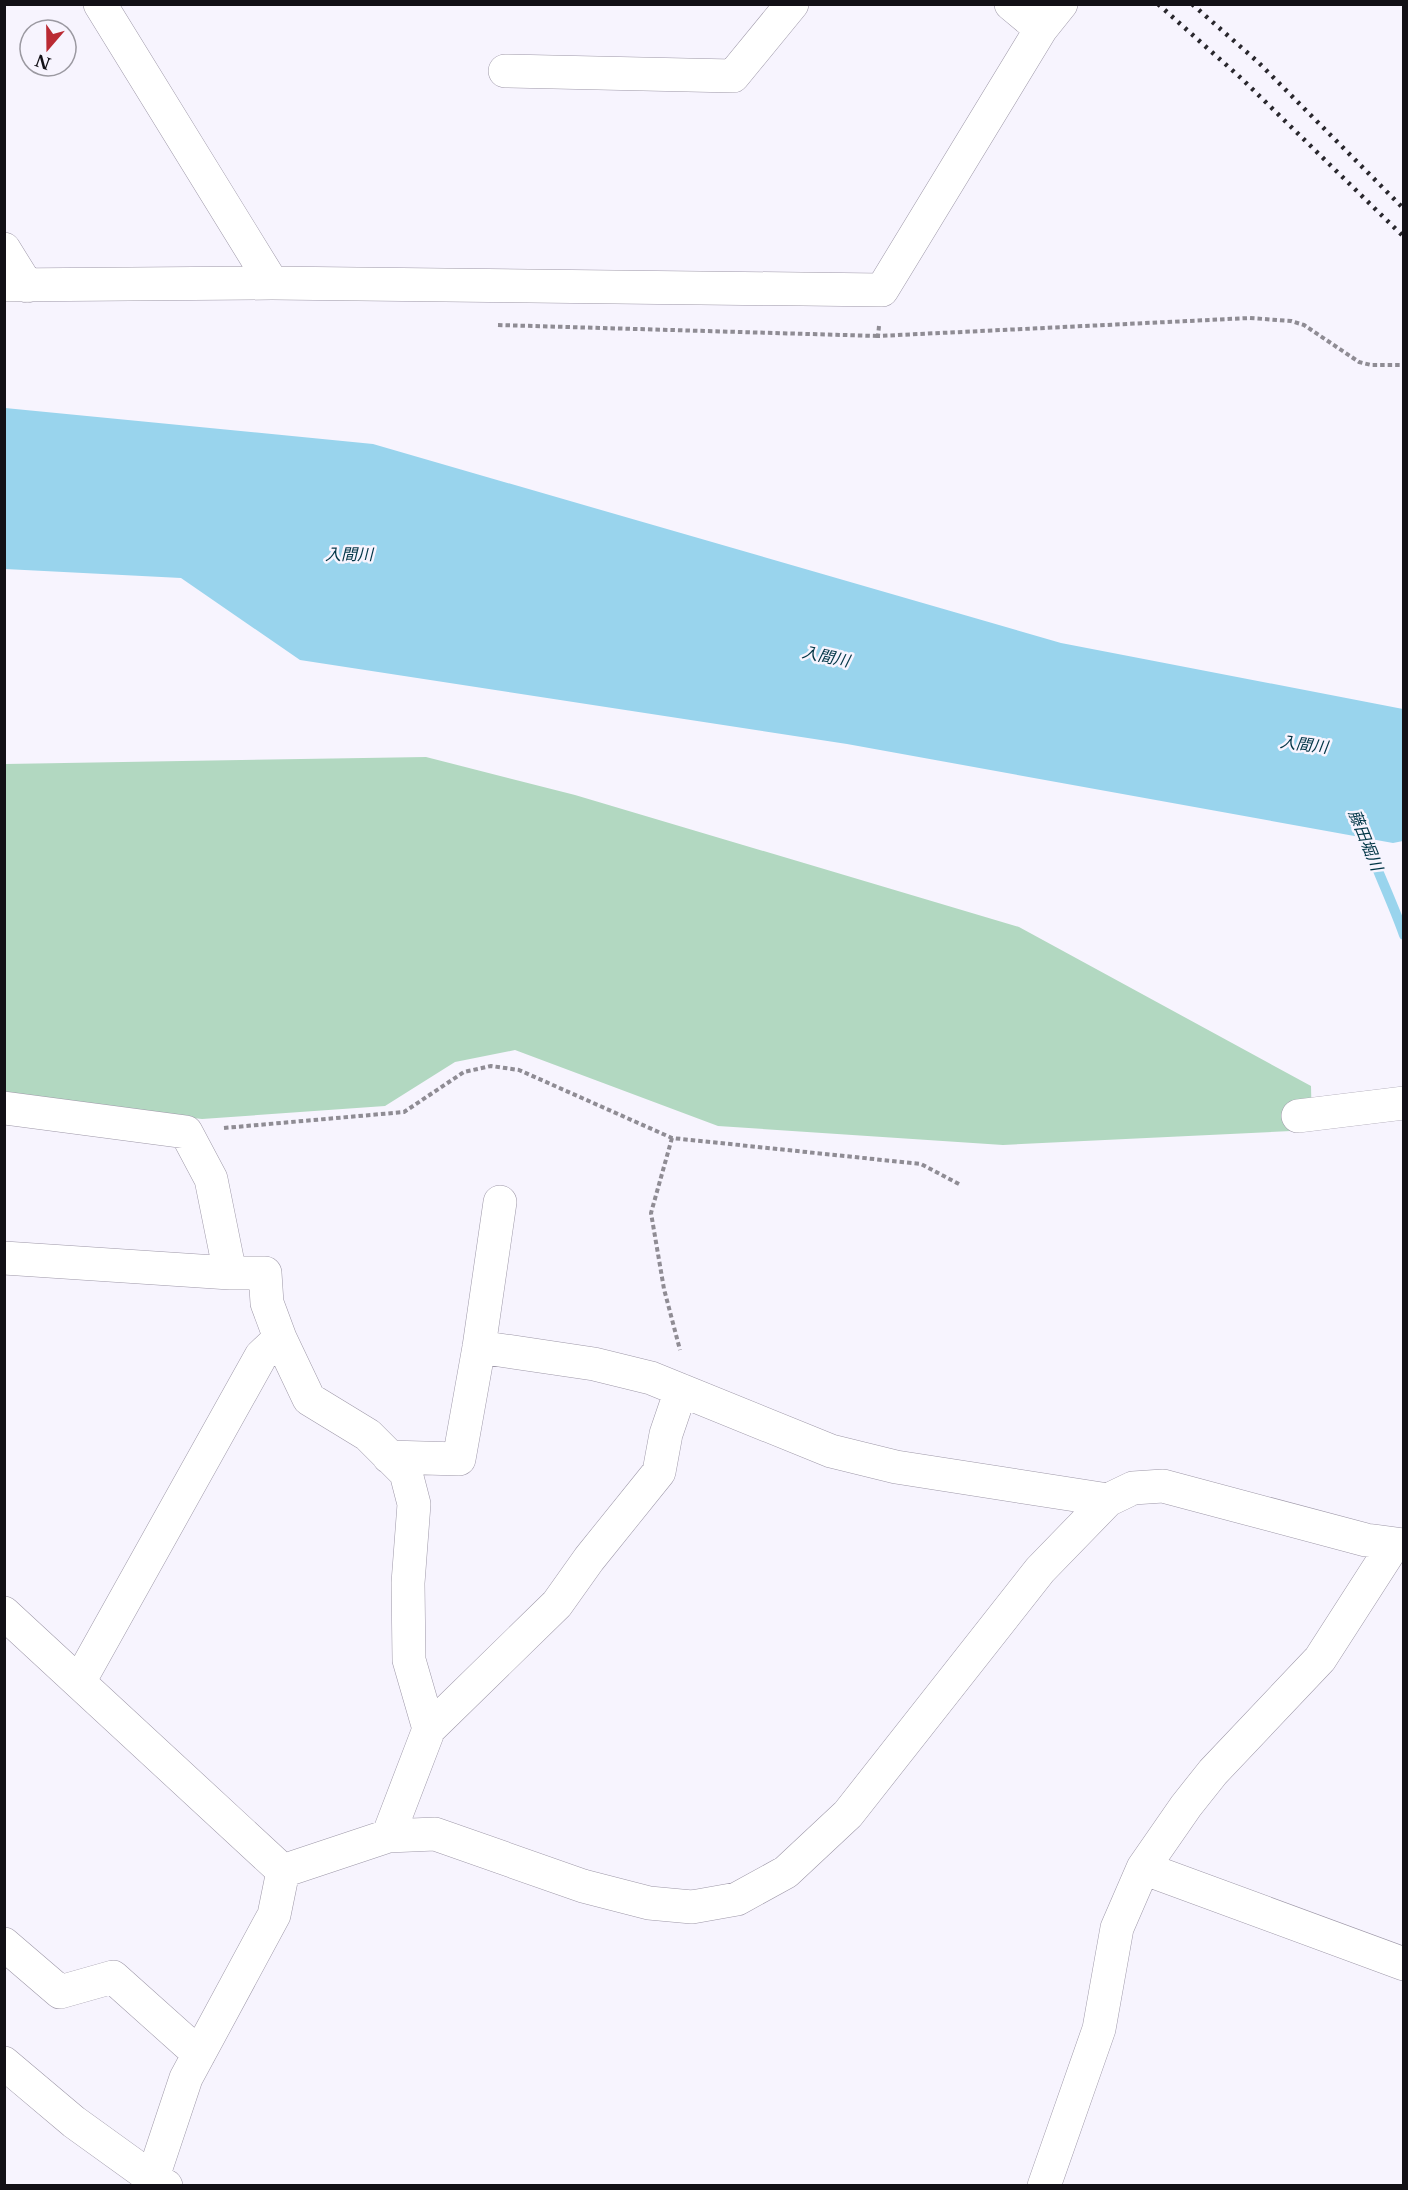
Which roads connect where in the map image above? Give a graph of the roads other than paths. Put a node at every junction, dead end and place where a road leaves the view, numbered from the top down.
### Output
1 (100, 4) edge
2 (792, 4) edge
3 (1011, 4) edge
4 (1051, 17) edge
5 (505, 71) dead end
6 (4, 249) edge
7 (272, 283) junction
8 (16, 286) edge
9 (1404, 1103) edge
10 (4, 1108) edge
11 (1298, 1116) dead end
12 (501, 1202) dead end
13 (4, 1258) edge
14 (230, 1273) junction
15 (280, 1338) junction
16 (479, 1347) junction
17 (681, 1390) junction
18 (389, 1457) junction
19 (1108, 1500) junction
20 (1399, 1544) edge
21 (4, 1613) edge
22 (79, 1682) junction
23 (429, 1729) junction
24 (388, 1836) junction
25 (1143, 1868) junction
26 (283, 1871) junction
27 (4, 1944) edge
28 (1404, 1964) edge
29 (199, 2054) junction
30 (4, 2063) edge
31 (156, 2183) edge
32 (1044, 2186) edge

1 - 7 street
2 - 5 street
3 - 4 street
4 - 7 street
6 - 8 street
7 - 8 street
9 - 11 street
10 - 14 street
12 - 16 street
13 - 14 street
14 - 15 street
15 - 18 street
15 - 22 street
16 - 17 street
16 - 18 street
17 - 19 street
17 - 23 street
18 - 23 street
19 - 20 street
19 - 24 street
20 - 25 street
21 - 22 street
22 - 26 street
23 - 24 street
24 - 26 street
25 - 28 street
25 - 32 street
26 - 29 street
27 - 29 street
29 - 31 street
30 - 31 street

